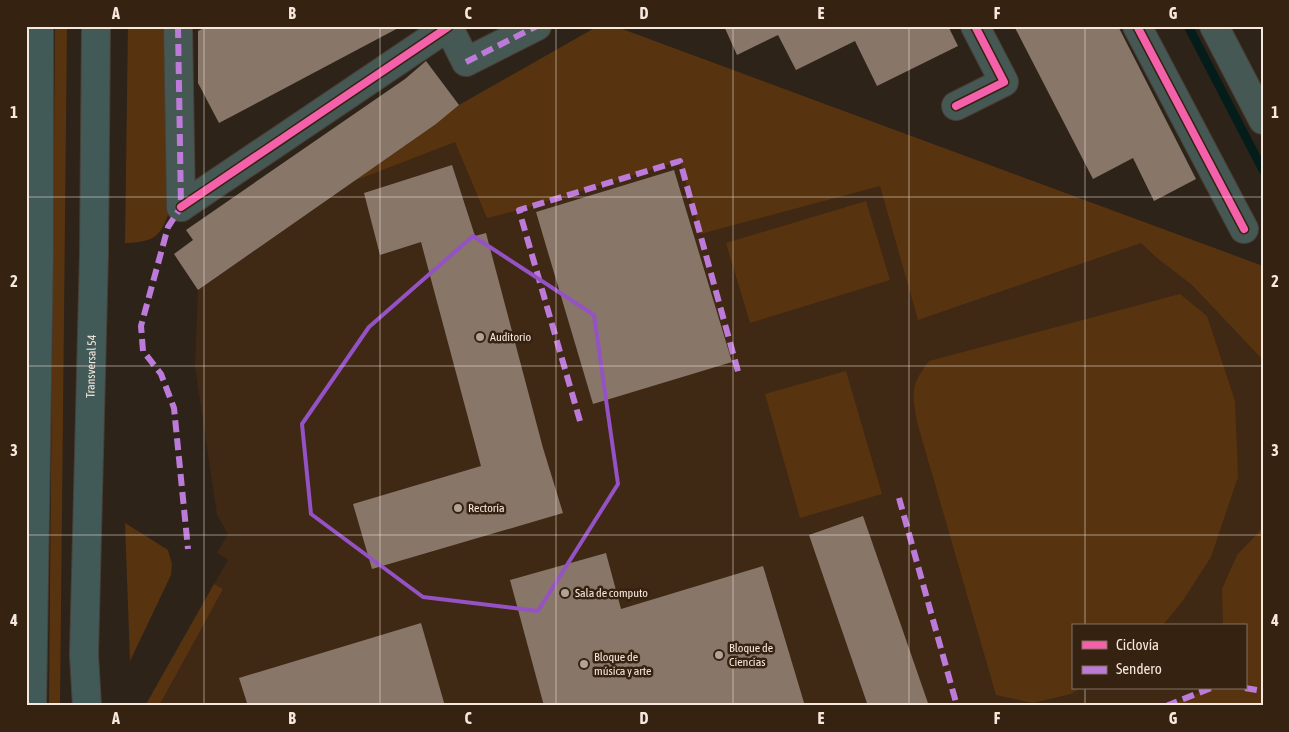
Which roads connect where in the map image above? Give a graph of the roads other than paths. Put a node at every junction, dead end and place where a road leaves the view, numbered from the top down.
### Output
1 (39, 26) edge
2 (96, 26) edge
3 (178, 26) edge
4 (537, 26) edge
5 (975, 26) edge
6 (1137, 26) edge
7 (1214, 26) edge
8 (448, 27) edge
9 (956, 106) dead end
10 (1263, 120) edge
11 (1244, 229) dead end
12 (32, 706) edge
13 (87, 706) edge

1 - 12 main road
2 - 13 main road, Transversal 54
3 - 8 street
4 - 8 street
5 - 9 street
6 - 11 street
7 - 10 street

